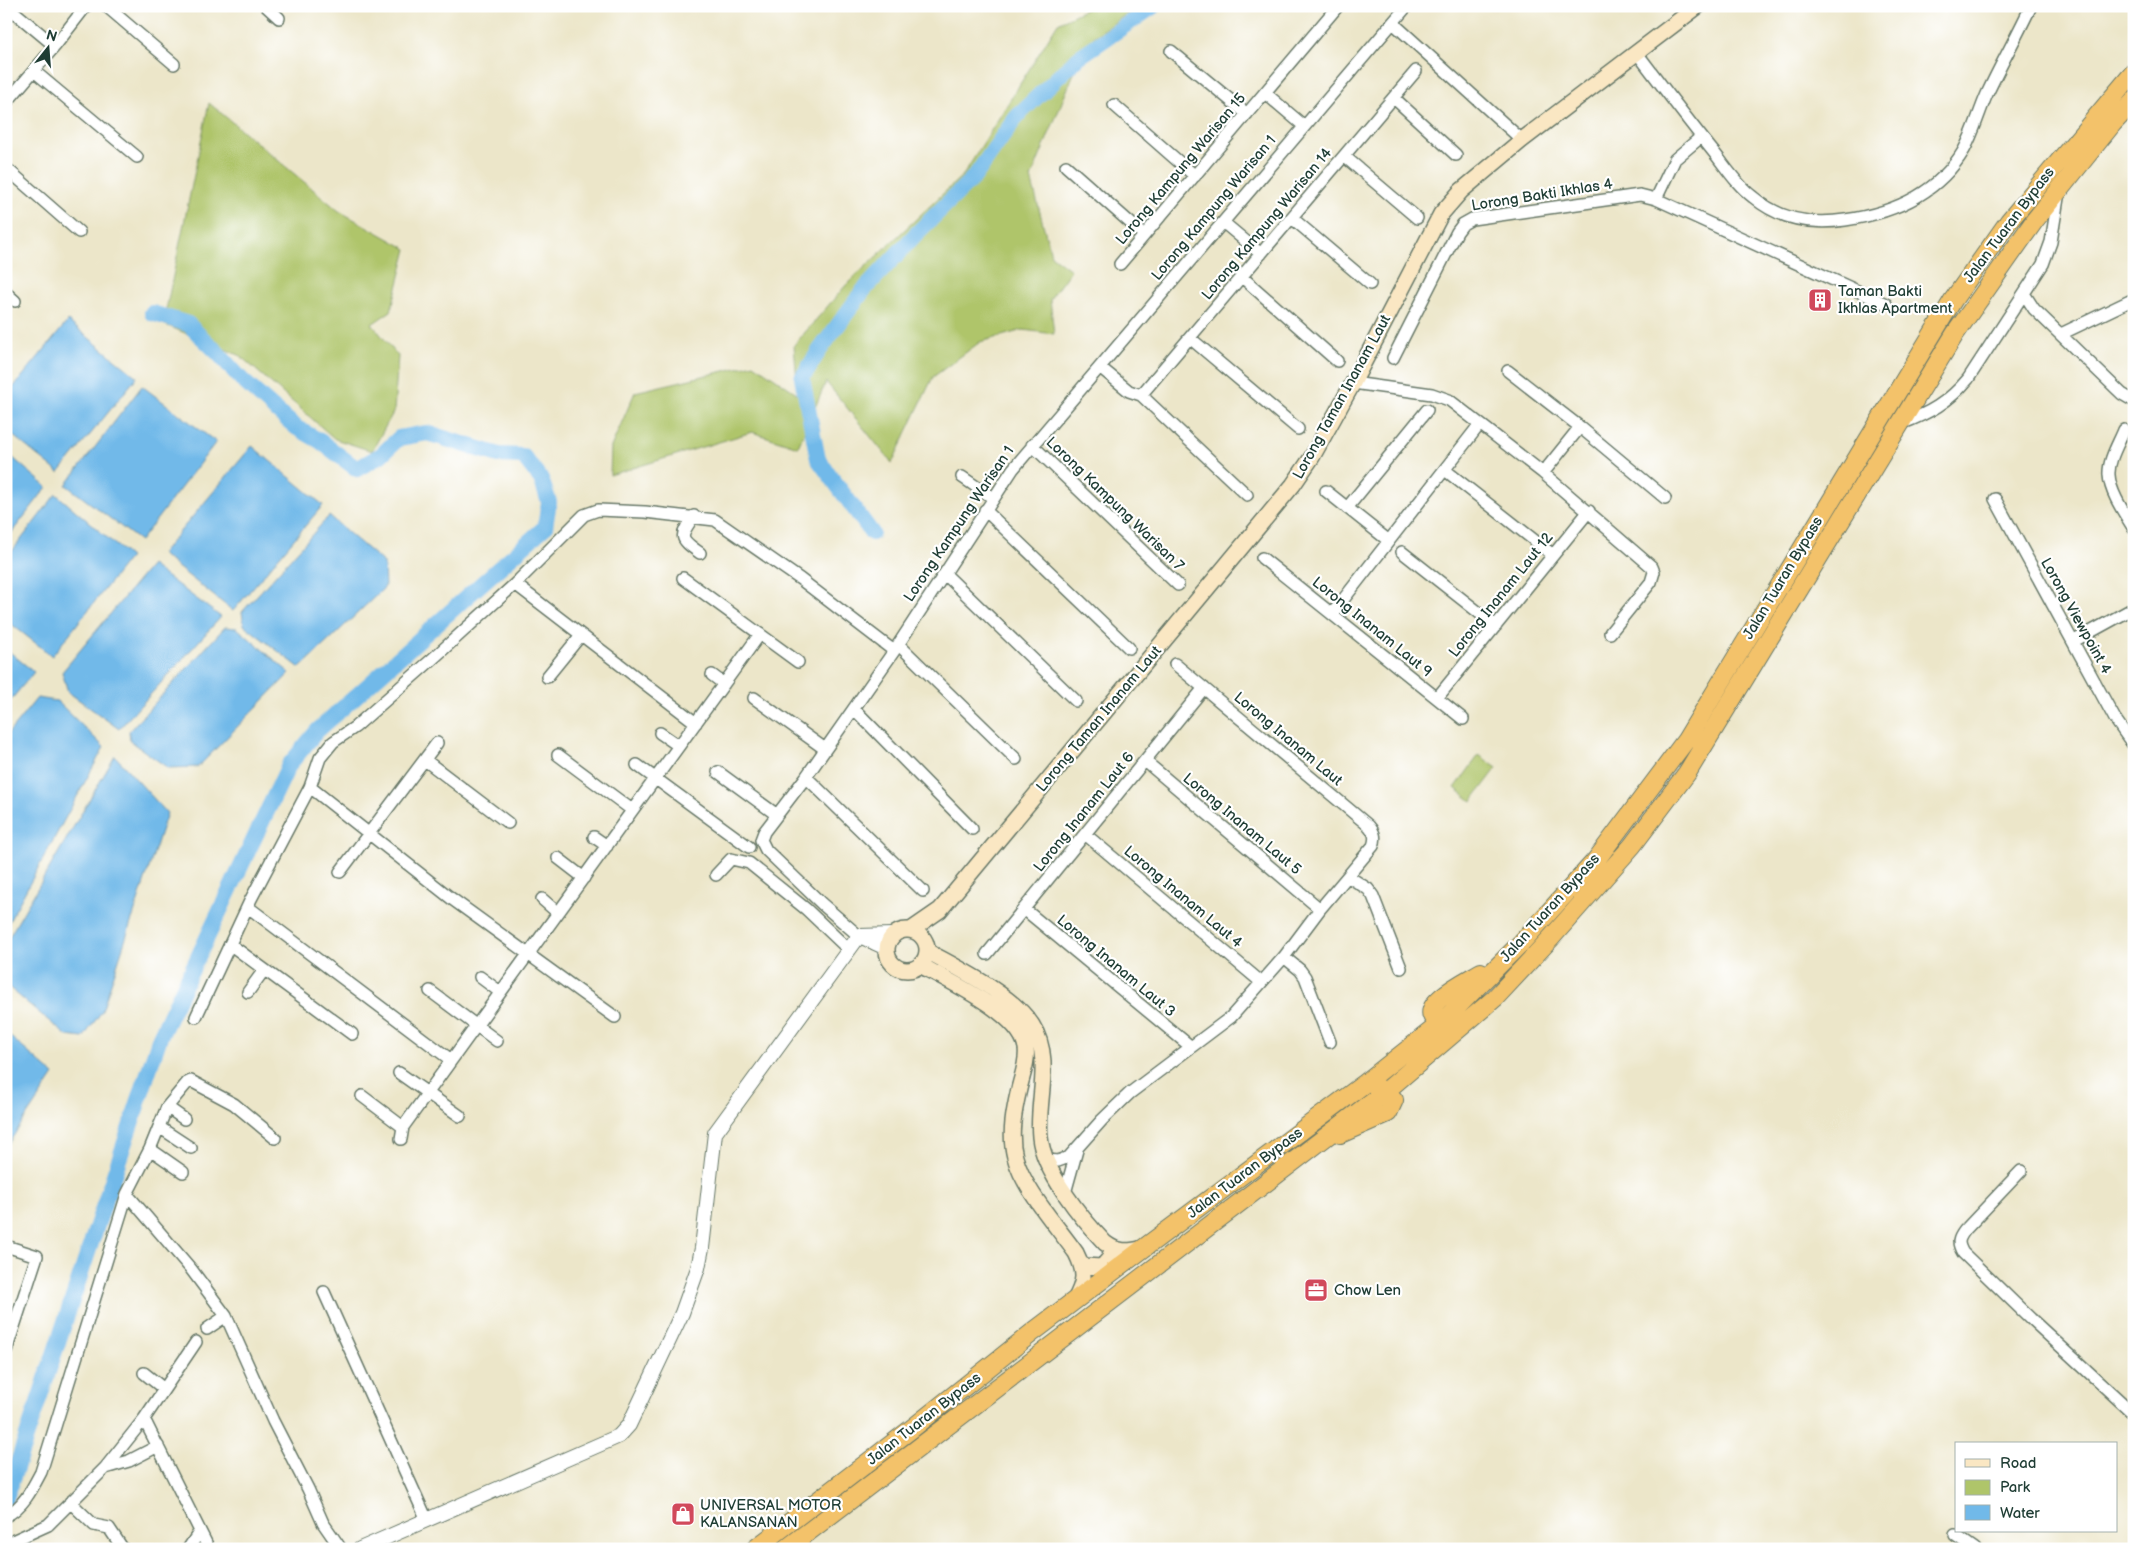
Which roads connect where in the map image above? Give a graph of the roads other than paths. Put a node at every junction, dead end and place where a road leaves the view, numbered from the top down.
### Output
1 (7, 6) edge
2 (86, 6) edge
3 (106, 6) edge
4 (266, 6) edge
5 (1338, 6) edge
6 (1407, 6) edge
7 (1698, 6) edge
8 (2031, 6) edge
9 (279, 18) dead end
10 (1393, 24) junction
11 (56, 46) junction
12 (1171, 51) dead end
13 (1637, 53) junction
14 (174, 64) dead end
15 (34, 71) junction
16 (1416, 71) dead end
17 (2134, 72) edge
18 (1265, 93) junction
19 (1394, 98) junction
20 (2134, 101) edge
21 (6, 103) edge
22 (1114, 105) dead end
23 (1247, 114) junction
24 (1304, 126) junction
25 (1701, 136) junction
26 (1522, 140) junction
27 (1456, 155) dead end
28 (1344, 156) junction
29 (137, 157) dead end
30 (1066, 166) dead end
31 (6, 168) edge
32 (1195, 176) junction
33 (2060, 188) junction
34 (1656, 199) junction
35 (1292, 218) junction
36 (1417, 218) dead end
37 (1224, 223) junction
38 (79, 232) dead end
39 (1144, 236) junction
40 (1261, 254) junction
41 (1120, 264) dead end
42 (1242, 277) junction
43 (1370, 284) dead end
44 (6, 293) edge
45 (2025, 295) junction
46 (2134, 299) edge
47 (16, 301) dead end
48 (1886, 304) dead end
49 (2018, 305) junction
50 (2034, 309) junction
51 (2061, 334) junction
52 (1190, 338) junction
53 (1393, 358) dead end
54 (1337, 361) dead end
55 (1101, 368) junction
56 (1508, 371) dead end
57 (1353, 383) junction
58 (1141, 395) junction
59 (2134, 400) edge
60 (1427, 410) dead end
61 (1480, 424) junction
62 (1900, 424) junction
63 (1580, 427) junction
64 (1298, 429) dead end
65 (2124, 430) dead end
66 (1032, 445) junction
67 (1445, 470) junction
68 (1543, 473) junction
69 (962, 478) dead end
70 (1326, 491) dead end
71 (1247, 495) dead end
72 (993, 498) junction
73 (1665, 498) dead end
74 (1995, 500) dead end
75 (1347, 508) junction
76 (985, 510) junction
77 (1589, 511) junction
78 (694, 516) junction
79 (2134, 529) edge
80 (1389, 541) junction
81 (1402, 552) dead end
82 (700, 553) dead end
83 (1553, 555) junction
84 (1262, 558) dead end
85 (945, 574) junction
86 (683, 578) dead end
87 (515, 584) junction
88 (1178, 586) dead end
89 (2134, 608) edge
90 (1332, 614) junction
91 (1496, 626) junction
92 (1610, 633) dead end
93 (760, 634) junction
94 (581, 635) junction
95 (2074, 641) junction
96 (896, 648) junction
97 (1129, 648) dead end
98 (798, 662) dead end
99 (1175, 664) dead end
100 (712, 675) dead end
101 (547, 677) dead end
102 (724, 684) junction
103 (1204, 688) junction
104 (754, 698) dead end
105 (1437, 698) junction
106 (1076, 701) dead end
107 (854, 708) junction
108 (1463, 719) dead end
109 (696, 723) junction
110 (660, 733) dead end
111 (437, 743) dead end
112 (679, 746) junction
113 (2134, 746) edge
114 (825, 749) junction
115 (558, 754) dead end
116 (1016, 759) dead end
117 (425, 760) junction
118 (1144, 762) junction
119 (637, 765) dead end
120 (718, 772) dead end
121 (806, 776) junction
122 (656, 778) junction
123 (310, 787) junction
124 (632, 810) junction
125 (777, 815) junction
126 (508, 823) dead end
127 (972, 829) dead end
128 (368, 833) junction
129 (1085, 834) junction
130 (594, 836) dead end
131 (607, 846) junction
132 (749, 847) dead end
133 (558, 858) dead end
134 (340, 872) dead end
135 (716, 876) dead end
136 (1349, 877) junction
137 (584, 878) junction
138 (923, 891) dead end
139 (542, 899) dead end
140 (248, 907) junction
141 (1024, 909) junction
142 (1320, 909) junction
143 (940, 910) junction
144 (558, 913) junction
145 (911, 930) junction
146 (860, 936) junction
147 (890, 941) junction
148 (231, 944) junction
149 (926, 946) junction
150 (850, 950) junction
151 (987, 954) dead end
152 (528, 955) junction
153 (1284, 957) junction
154 (920, 965) junction
155 (1401, 968) dead end
156 (264, 970) junction
157 (480, 977) dead end
158 (1261, 982) junction
159 (430, 991) dead end
160 (248, 992) dead end
161 (500, 992) junction
162 (1495, 998) junction
163 (196, 1017) dead end
164 (615, 1018) dead end
165 (1441, 1023) junction
166 (477, 1026) junction
167 (352, 1034) dead end
168 (497, 1041) dead end
169 (1330, 1042) dead end
170 (1190, 1046) junction
171 (451, 1060) junction
172 (399, 1073) dead end
173 (1364, 1084) junction
174 (1386, 1091) junction
175 (428, 1094) junction
176 (362, 1096) dead end
177 (167, 1107) junction
178 (460, 1116) dead end
179 (184, 1120) dead end
180 (159, 1127) junction
181 (403, 1127) junction
182 (275, 1138) dead end
183 (401, 1140) dead end
184 (191, 1148) dead end
185 (150, 1150) junction
186 (1077, 1150) junction
187 (1047, 1160) junction
188 (2021, 1171) dead end
189 (183, 1172) dead end
190 (1065, 1193) junction
191 (127, 1194) junction
192 (6, 1246) edge
193 (1144, 1248) junction
194 (1113, 1249) junction
195 (1083, 1266) junction
196 (324, 1292) dead end
197 (1073, 1304) junction
198 (226, 1316) junction
199 (207, 1329) dead end
200 (196, 1342) dead end
201 (6, 1351) edge
202 (144, 1373) dead end
203 (164, 1389) junction
204 (2134, 1414) edge
205 (144, 1419) junction
206 (158, 1446) junction
207 (105, 1468) junction
208 (70, 1502) junction
209 (6, 1516) edge
210 (427, 1520) junction
211 (200, 1531) junction
212 (1955, 1535) dead end
213 (6, 1544) edge
214 (123, 1549) edge
215 (188, 1549) edge
216 (209, 1549) edge
217 (340, 1549) edge
218 (360, 1549) edge
219 (755, 1549) edge
220 (786, 1549) edge
221 (1975, 1549) edge

1 - 11 street
2 - 11 street
3 - 14 street
4 - 9 street
5 - 18 street, Lorong Kampung Warisan 15
6 - 10 street, Lorong Kampung Warisan 1
7 - 13 main road, Lorong Taman Inanam Laut
8 - 25 street
10 - 24 street, Lorong Kampung Warisan 1
10 - 26 street
11 - 15 street
12 - 23 street
13 - 25 street
13 - 26 main road, Lorong Taman Inanam Laut
15 - 21 street
15 - 29 street
16 - 19 street, Lorong Kampung Warisan 14
17 - 165 highway, Jalan Tuaran Bypass
18 - 23 street, Lorong Kampung Warisan 15
18 - 24 street, Lorong Kampung Warisan 15
19 - 27 street
19 - 28 street, Lorong Kampung Warisan 14
20 - 33 highway, Jalan Tuaran Bypass
22 - 32 street
23 - 32 street, Lorong Kampung Warisan 15
24 - 37 street, Lorong Kampung Warisan 1
25 - 34 street
26 - 57 main road, Lorong Taman Inanam Laut
28 - 35 street, Lorong Kampung Warisan 14
28 - 36 street
30 - 39 street
31 - 38 street
32 - 39 street, Lorong Kampung Warisan 15
33 - 45 street
33 - 62 highway, Jalan Tuaran Bypass
34 - 48 street
34 - 53 street, Lorong Bakti Ikhlas 4
35 - 40 street, Lorong Kampung Warisan 14
35 - 43 street
37 - 40 street
37 - 55 street, Lorong Kampung Warisan 1
39 - 41 street, Lorong Kampung Warisan 15
40 - 42 street, Lorong Kampung Warisan 14
42 - 52 street, Lorong Kampung Warisan 14
42 - 54 street
44 - 47 street
45 - 49 street
45 - 50 street
46 - 51 street
49 - 50 street
49 - 62 street
50 - 51 street
51 - 59 street
52 - 58 street, Lorong Kampung Warisan 14
52 - 64 street
55 - 58 street
55 - 66 street, Lorong Kampung Warisan 1
56 - 63 street
57 - 61 street
57 - 143 main road, Lorong Taman Inanam Laut
58 - 71 street
60 - 75 street
61 - 67 street
61 - 68 street
62 - 162 highway, Jalan Tuaran Bypass
63 - 68 street
63 - 73 street
65 - 79 street
66 - 72 street, Lorong Kampung Warisan 1
66 - 88 street, Lorong Kampung Warisan 7
67 - 80 street
67 - 83 street
68 - 77 street
69 - 72 street
70 - 75 street
72 - 76 street, Lorong Kampung Warisan 1
74 - 95 street, Lorong Viewpoint 4
75 - 80 street
76 - 85 street, Lorong Kampung Warisan 1
76 - 97 street
77 - 83 street, Lorong Inanam Laut 12
77 - 92 street
78 - 82 street
78 - 87 street
78 - 96 street
80 - 90 street
81 - 91 street
83 - 91 street, Lorong Inanam Laut 12
84 - 90 street, Lorong Inanam Laut 9
85 - 96 street, Lorong Kampung Warisan 1
85 - 106 street
86 - 93 street
87 - 94 street
87 - 123 street
89 - 95 street
90 - 105 street, Lorong Inanam Laut 9
91 - 105 street, Lorong Inanam Laut 12
93 - 98 street
93 - 102 street
94 - 101 street
94 - 109 street
95 - 113 street, Lorong Viewpoint 4
96 - 107 street, Lorong Kampung Warisan 1
96 - 116 street
99 - 103 street, Lorong Inanam Laut
100 - 102 street
102 - 109 street
103 - 118 street, Lorong Inanam Laut 6
103 - 136 street, Lorong Inanam Laut
104 - 114 street
105 - 108 street, Lorong Inanam Laut 9
107 - 114 street, Lorong Kampung Warisan 1
107 - 127 street
109 - 112 street
110 - 112 street
111 - 117 street
112 - 122 street
114 - 121 street, Lorong Kampung Warisan 1
115 - 124 street
117 - 126 street
117 - 128 street
118 - 129 street, Lorong Inanam Laut 6
118 - 142 street, Lorong Inanam Laut 5
119 - 122 street
120 - 125 street
121 - 125 street, Lorong Kampung Warisan 1
121 - 138 street
122 - 124 street
122 - 132 street
123 - 128 street
123 - 140 street
124 - 131 street
125 - 146 street, Lorong Kampung Warisan 1
128 - 134 street
128 - 152 street
129 - 141 street, Lorong Inanam Laut 6
129 - 158 street, Lorong Inanam Laut 4
130 - 131 street
131 - 137 street
133 - 137 street
135 - 150 street
136 - 142 street
136 - 155 street
137 - 144 street
139 - 144 street
140 - 148 street
140 - 171 street
141 - 151 street, Lorong Inanam Laut 6
141 - 170 street, Lorong Inanam Laut 3
142 - 153 street
143 - 145 main road, Lorong Taman Inanam Laut
143 - 149 main road
144 - 152 street
145 - 147 main road
145 - 149 main road
146 - 147 street, Lorong Kampung Warisan 1
146 - 150 street
147 - 154 main road
148 - 156 street
148 - 163 street
149 - 154 main road
149 - 187 main road
150 - 210 street
152 - 161 street
152 - 164 street
153 - 158 street
153 - 169 street
154 - 195 main road
156 - 160 street
156 - 167 street
157 - 161 street
158 - 170 street
159 - 166 street
161 - 166 street
162 - 165 highway, Jalan Tuaran Bypass
162 - 174 highway, Jalan Tuaran Bypass
165 - 173 highway, Jalan Tuaran Bypass
166 - 168 street
166 - 171 street
170 - 186 street
171 - 175 street
172 - 175 street
173 - 174 highway
173 - 193 highway, Jalan Tuaran Bypass
174 - 220 highway, Jalan Tuaran Bypass
175 - 178 street
175 - 181 street
176 - 181 street
177 - 179 street
177 - 180 street
177 - 182 street
180 - 184 street
180 - 185 street
181 - 183 street
185 - 189 street
185 - 191 street
186 - 187 street
186 - 190 street
187 - 190 main road
188 - 204 street
190 - 194 main road
191 - 198 street
191 - 209 street
192 - 201 street
193 - 194 main road
193 - 197 highway, Jalan Tuaran Bypass
194 - 195 main road
195 - 197 main road
196 - 210 street
197 - 219 highway, Jalan Tuaran Bypass
198 - 199 street
198 - 217 street
200 - 203 street
202 - 203 street
203 - 205 street
205 - 206 street
205 - 207 street
206 - 207 street
206 - 211 street
207 - 208 street
208 - 213 street
208 - 214 street
210 - 218 street
211 - 215 street
211 - 216 street
212 - 221 street

